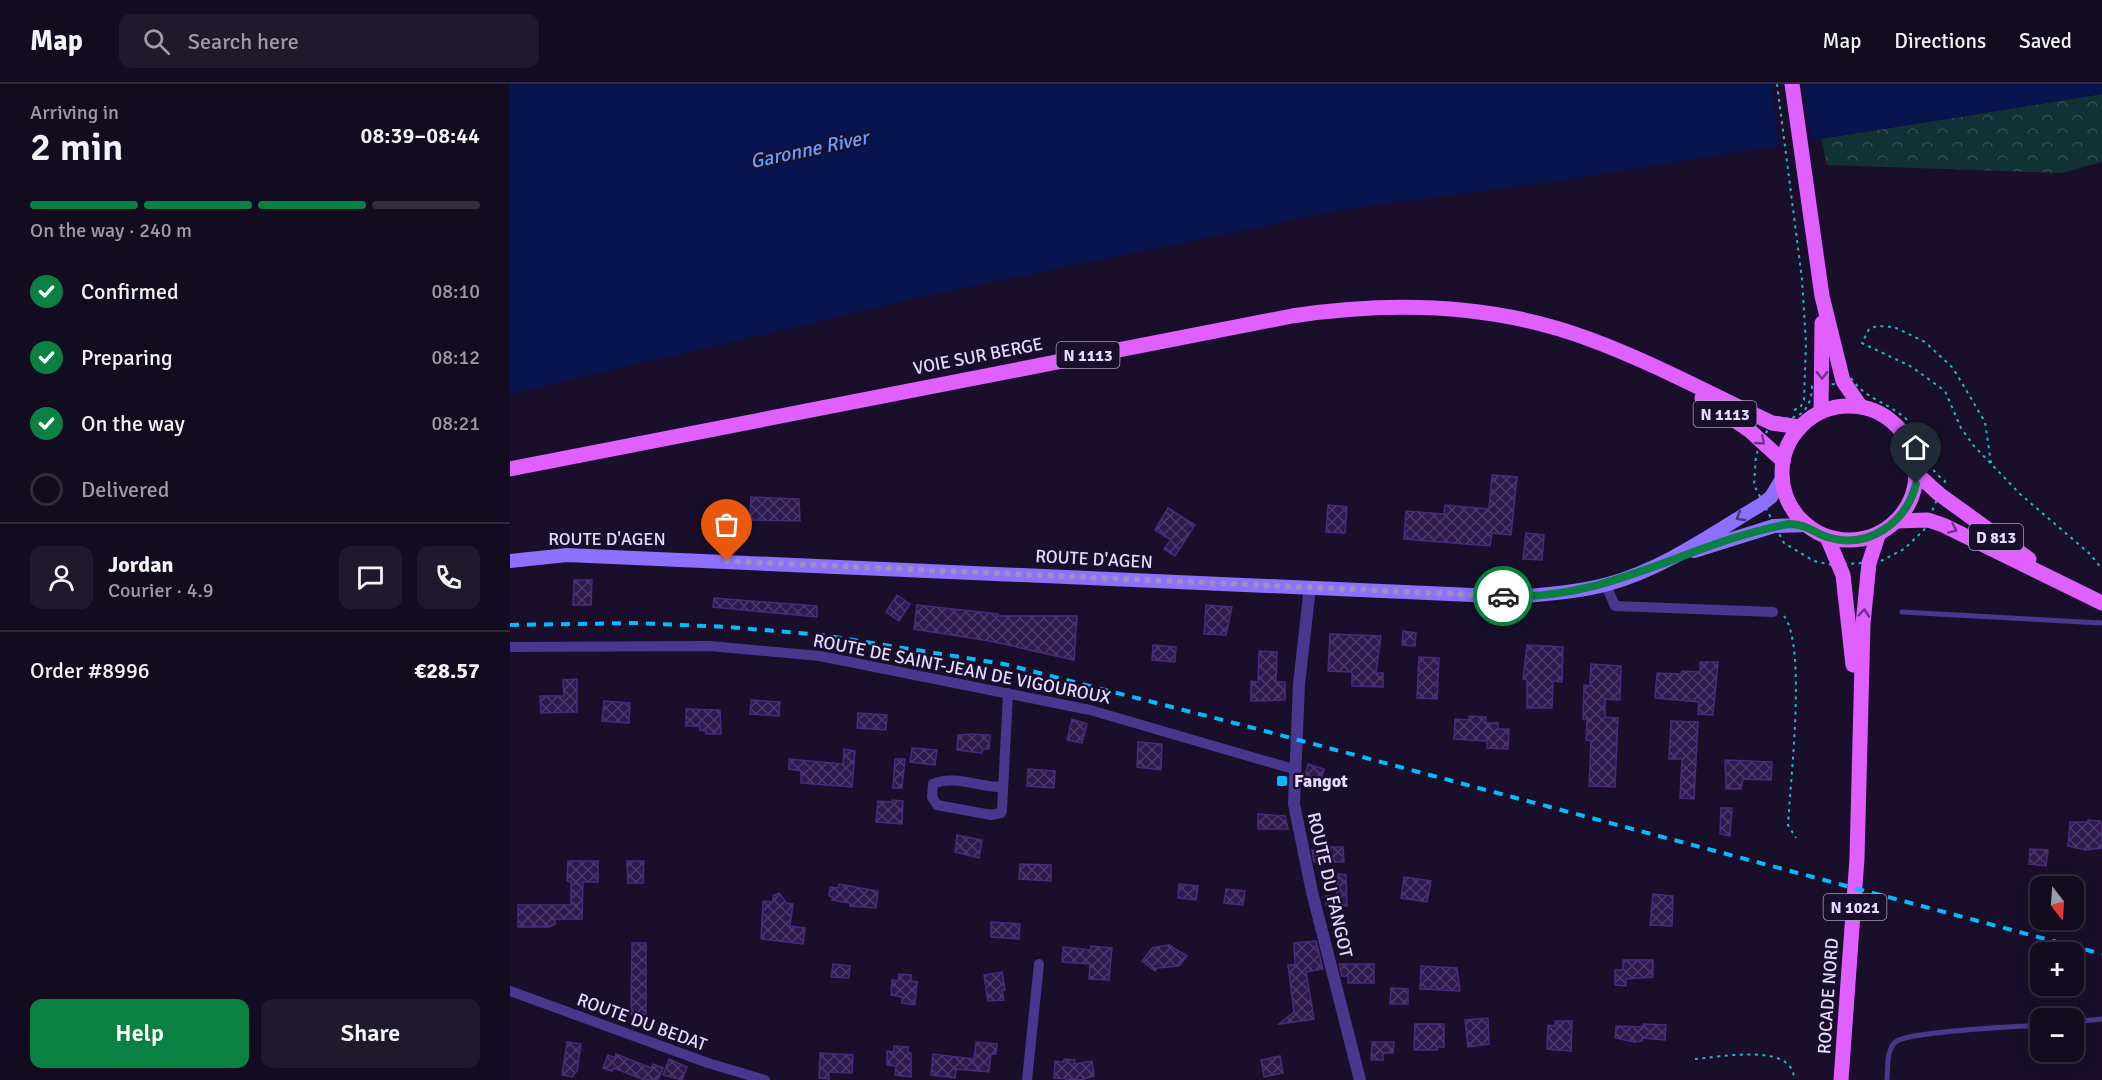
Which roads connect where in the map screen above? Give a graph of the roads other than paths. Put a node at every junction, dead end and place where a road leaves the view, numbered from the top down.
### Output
1 (1792, 84) edge
2 (1822, 296) junction
3 (1662, 371) junction
4 (1861, 407) junction
5 (1821, 412) junction
6 (1800, 427) junction
7 (1783, 462) junction
8 (510, 469) edge
9 (1916, 473) junction
10 (1782, 479) junction
11 (1896, 521) junction
12 (1806, 525) junction
13 (1879, 533) junction
14 (1827, 537) junction
15 (1670, 559) junction
16 (510, 561) edge
17 (1606, 585) junction
18 (1310, 587) junction
19 (2082, 593) junction
20 (2102, 603) edge
21 (1773, 612) road end
22 (1902, 612) dead end
23 (2102, 623) edge
24 (510, 647) edge
25 (1008, 693) junction
26 (1859, 734) junction
27 (1293, 769) junction
28 (1003, 787) junction
29 (1039, 964) dead end
30 (510, 991) edge
31 (2102, 1019) edge
32 (2084, 1021) edge
33 (2030, 1026) edge
34 (765, 1080) edge
35 (1028, 1080) edge
36 (1360, 1080) edge
37 (1841, 1080) edge
38 (1887, 1080) edge

1 - 2 main road
2 - 4 main road
2 -> 5 main road
3 - 6 main road, N 1113
3 -> 7 main road, N 1113
3 - 8 main road, VOIE SUR BERGE / N 1113
4 - 5 main road
4 - 9 main road
5 - 6 main road
6 - 7 main road
7 - 10 main road
9 - 11 main road
9 - 19 main road, D 813
10 - 12 main road
10 -> 15 main road, ROUTE D'AGEN
11 - 13 main road
11 -> 19 main road, D 813
12 - 14 main road
12 - 15 main road, ROUTE D'AGEN
13 - 14 main road
26 -> 13 main road, N 1021
14 - 26 main road, N 1021
15 - 17 main road, ROUTE D'AGEN
16 - 18 main road, ROUTE D'AGEN
17 - 18 main road, ROUTE D'AGEN
17 - 21 street
18 - 27 street, ROUTE DU FANGOT
19 - 20 main road, D 813
22 - 23 lane
24 - 25 street, ROUTE DE SAINT-JEAN DE VIGOUROUX
25 - 27 street, ROUTE DE SAINT-JEAN DE VIGOUROUX
25 - 28 street
26 - 37 main road, ROCADE NORD / N 1021
27 - 36 street, ROUTE DU FANGOT
28 - 28 street
29 - 35 street
30 - 34 street, ROUTE DU BEDAT
31 - 32 lane
33 - 38 lane

